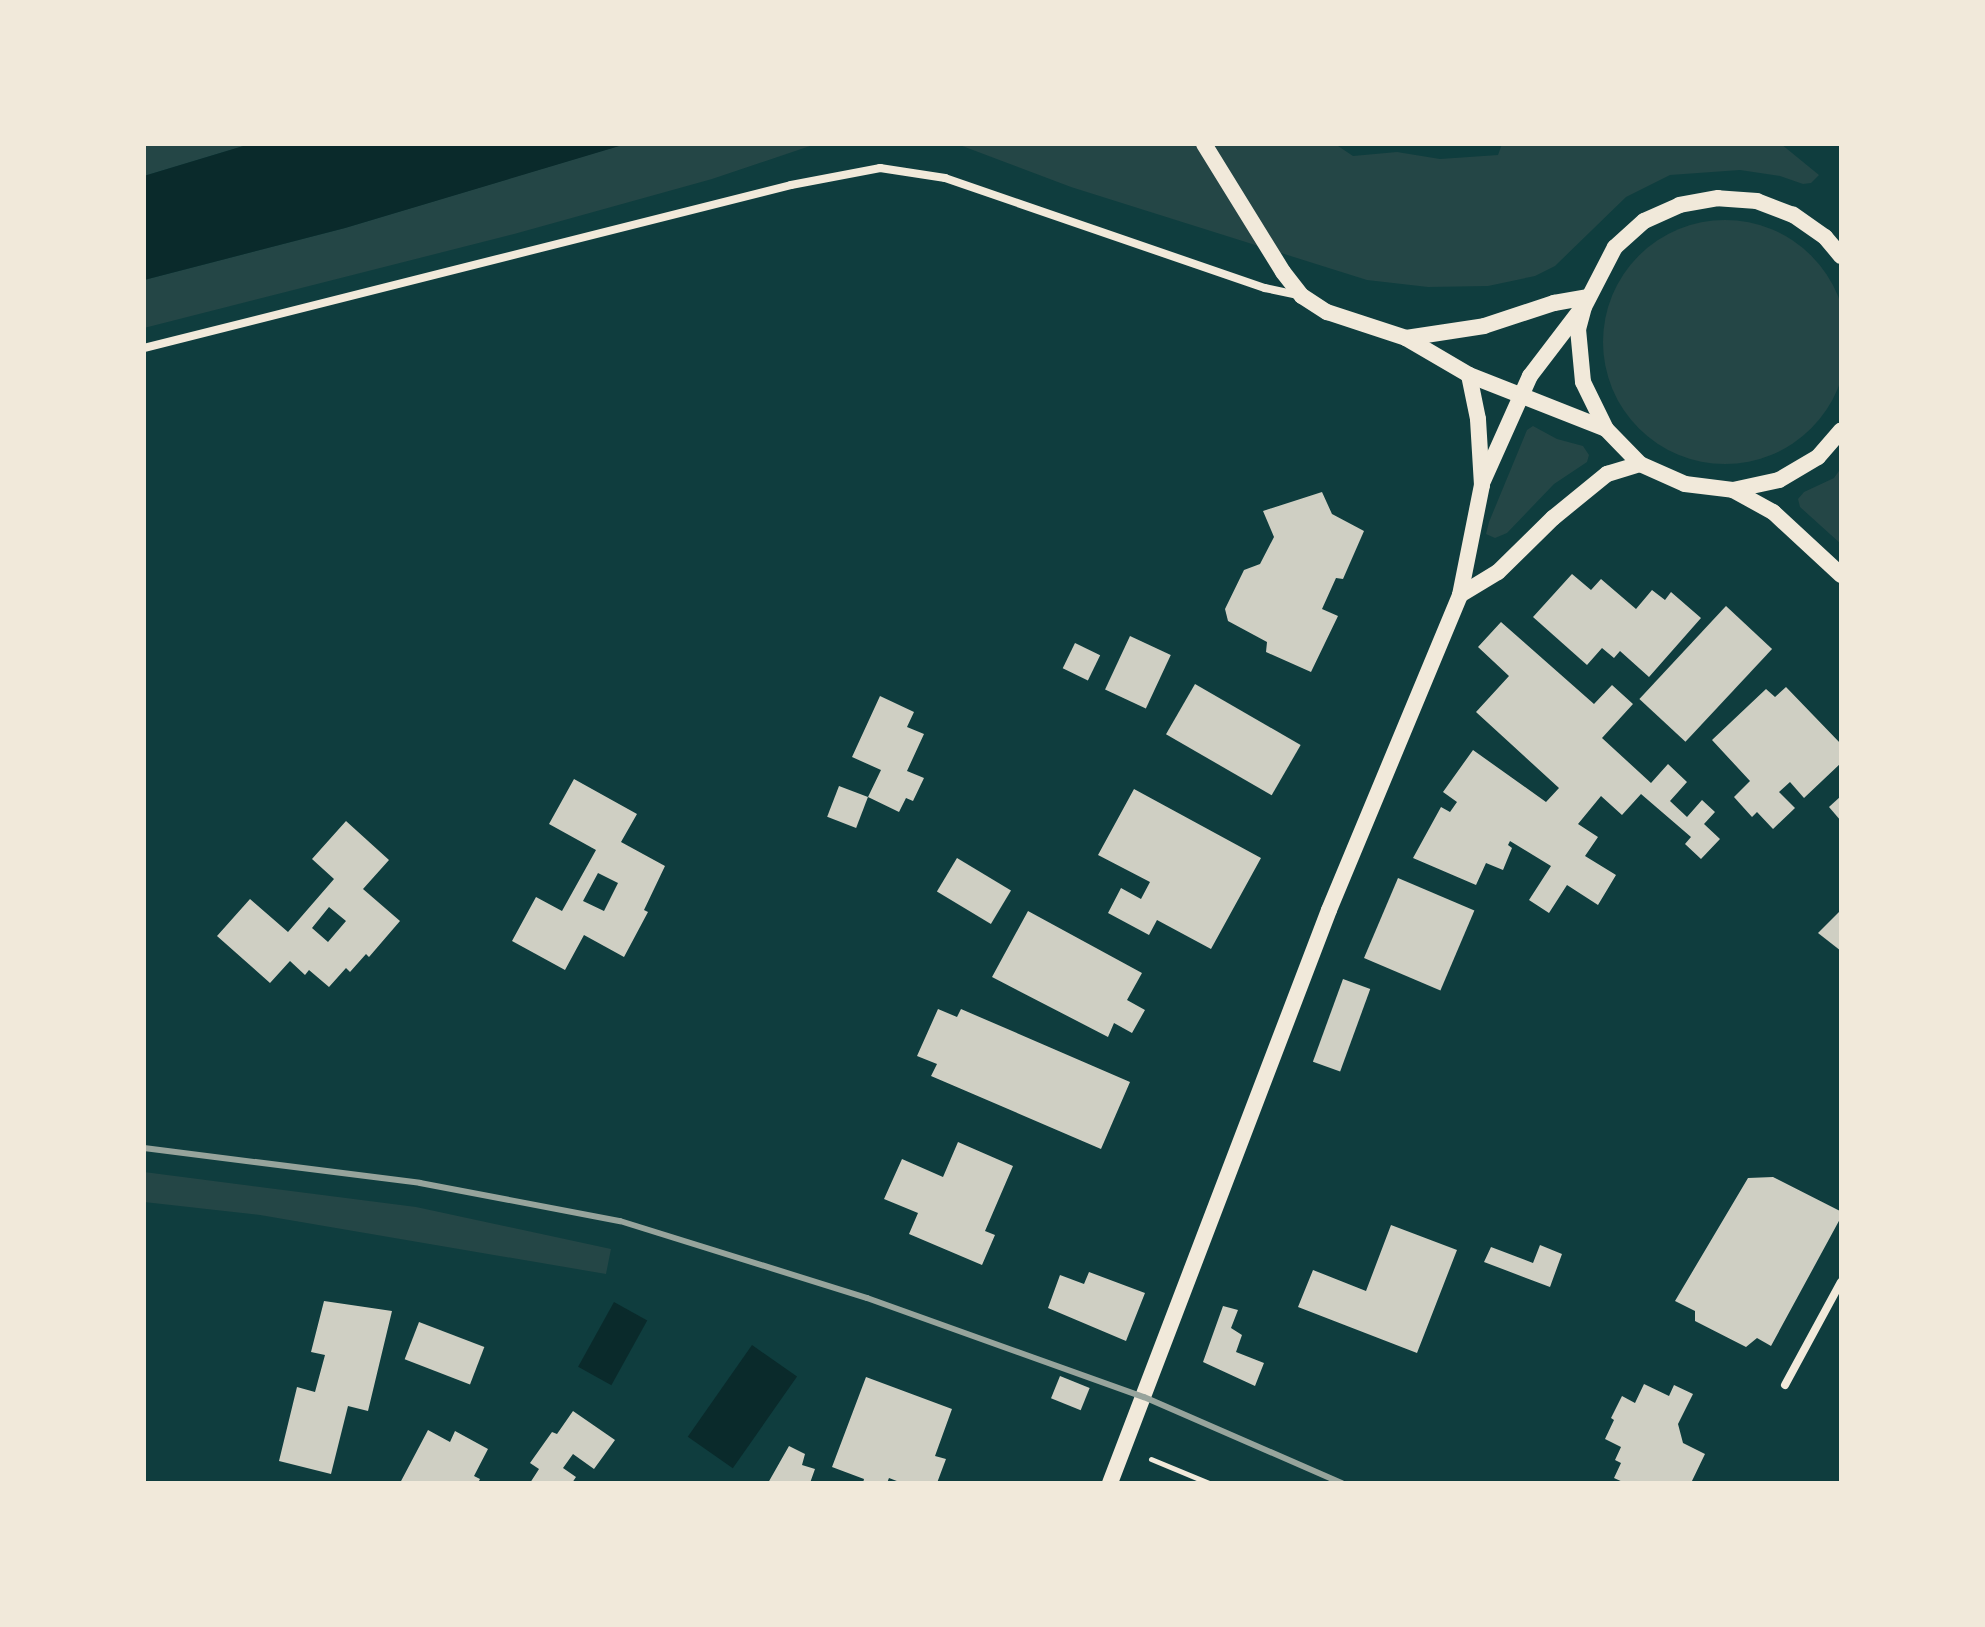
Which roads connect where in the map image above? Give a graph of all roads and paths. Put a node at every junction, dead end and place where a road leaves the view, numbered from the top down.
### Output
1 (1204, 144) edge
2 (1841, 256) edge
3 (1302, 296) junction
4 (1586, 302) junction
5 (1406, 338) junction
6 (144, 348) edge
7 (1469, 375) junction
8 (1522, 395) junction
9 (1606, 429) junction
10 (1841, 431) edge
11 (1640, 464) junction
12 (1482, 485) junction
13 (1733, 490) junction
14 (1841, 575) edge
15 (1460, 595) junction
16 (1841, 1282) edge
17 (1785, 1385) dead end
18 (1124, 1448) junction
19 (1110, 1483) edge
20 (1209, 1483) edge

1 - 3 main road
2 - 4 main road
3 - 5 main road
3 - 6 street
4 - 5 main road
4 - 8 main road
4 - 9 main road
5 - 7 main road
7 - 8 main road
7 - 12 main road
8 - 9 main road
8 - 12 main road
9 - 11 main road
10 - 13 main road
11 - 13 main road
11 - 15 main road
12 - 15 main road
13 - 14 main road
15 - 18 main road
16 - 17 street
18 - 19 main road
18 - 20 path

